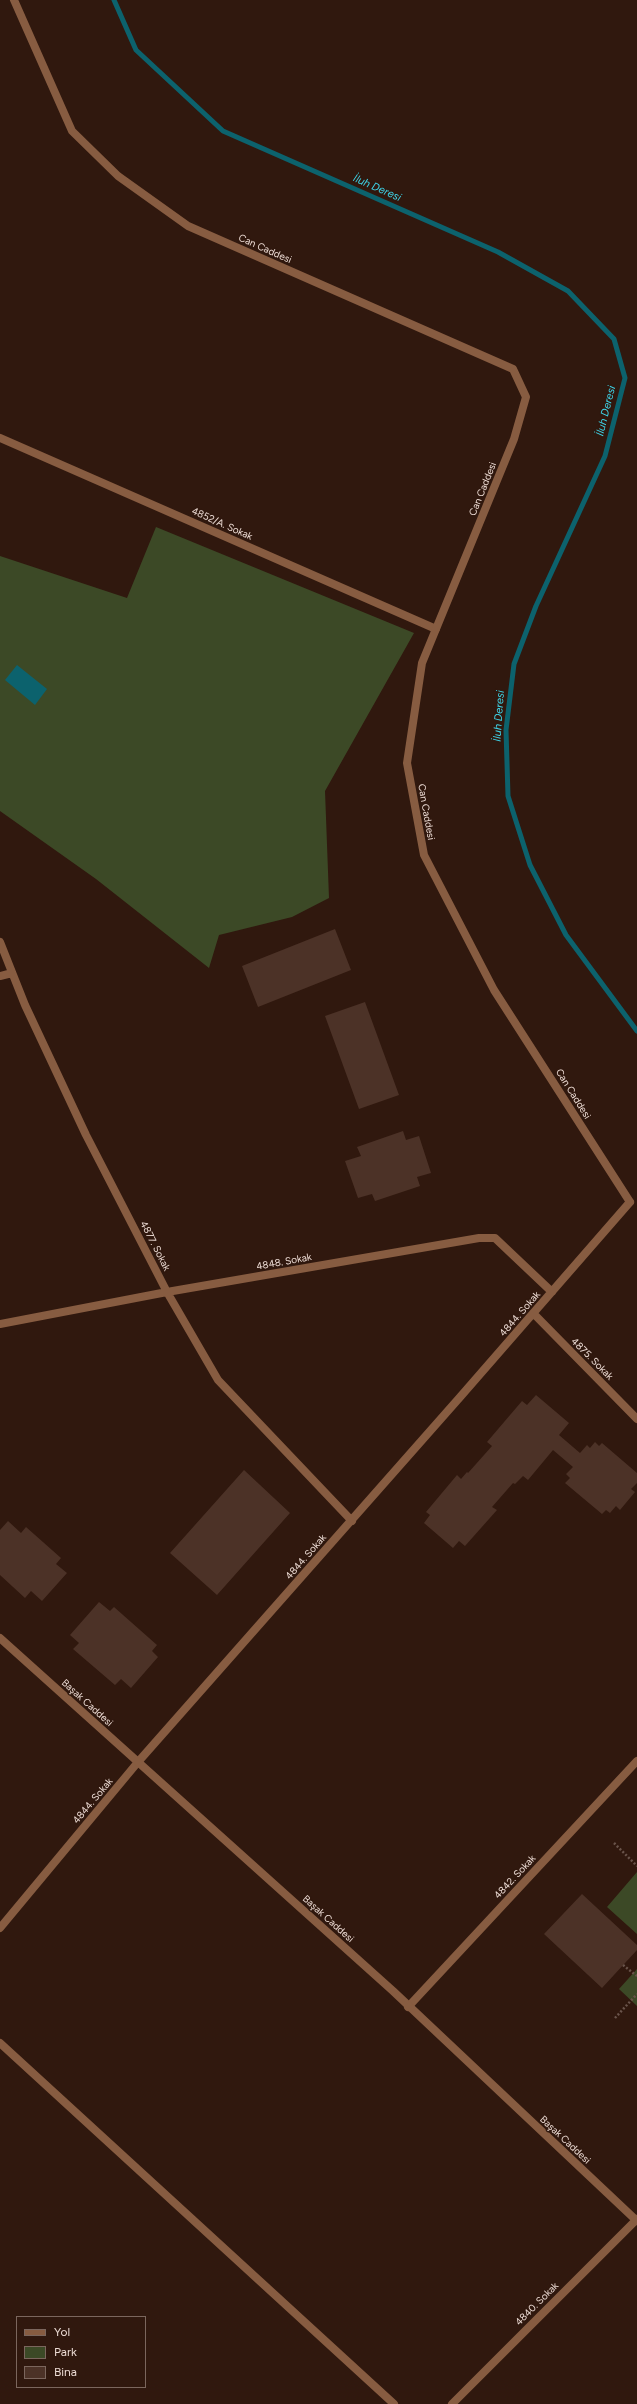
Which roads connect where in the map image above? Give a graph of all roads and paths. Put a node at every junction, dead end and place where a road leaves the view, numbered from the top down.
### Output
1 (14, 0) edge
2 (0, 438) edge
3 (436, 629) junction
4 (0, 942) edge
5 (12, 973) junction
6 (0, 976) edge
7 (630, 1202) joint
8 (167, 1292) junction
9 (552, 1292) junction
10 (533, 1313) junction
11 (0, 1324) edge
12 (637, 1419) edge
13 (352, 1521) junction
14 (0, 1638) edge
15 (637, 1761) edge
16 (138, 1762) junction
17 (614, 1843) dead end
18 (637, 1866) edge
19 (0, 1928) edge
20 (623, 1965) dead end
21 (637, 1976) edge
22 (637, 1994) edge
23 (408, 2007) junction
24 (615, 2018) dead end
25 (0, 2043) edge
26 (637, 2220) edge
27 (394, 2404) edge
28 (452, 2404) edge

1 - 3 street, Can Caddesi
2 - 3 street, 4852/A. Sokak
3 - 7 street, Can Caddesi
4 - 5 street, 4877. Sokak
5 - 6 street
5 - 8 street, 4877. Sokak
7 - 9 street, 4844. Sokak
8 - 9 street, 4848. Sokak
8 - 11 street, 4848. Sokak
8 - 13 street, 4877. Sokak
9 - 10 street, 4844. Sokak
10 - 12 street, 4875. Sokak
10 - 13 street, 4844. Sokak
13 - 16 street, 4844. Sokak
14 - 16 street, Başak Caddesi
15 - 23 street, 4842. Sokak
16 - 19 street, 4844. Sokak
16 - 23 street, Başak Caddesi
17 - 18 path
20 - 21 path
22 - 24 path
23 - 26 street, Başak Caddesi
25 - 27 street
26 - 28 street, 4840. Sokak

